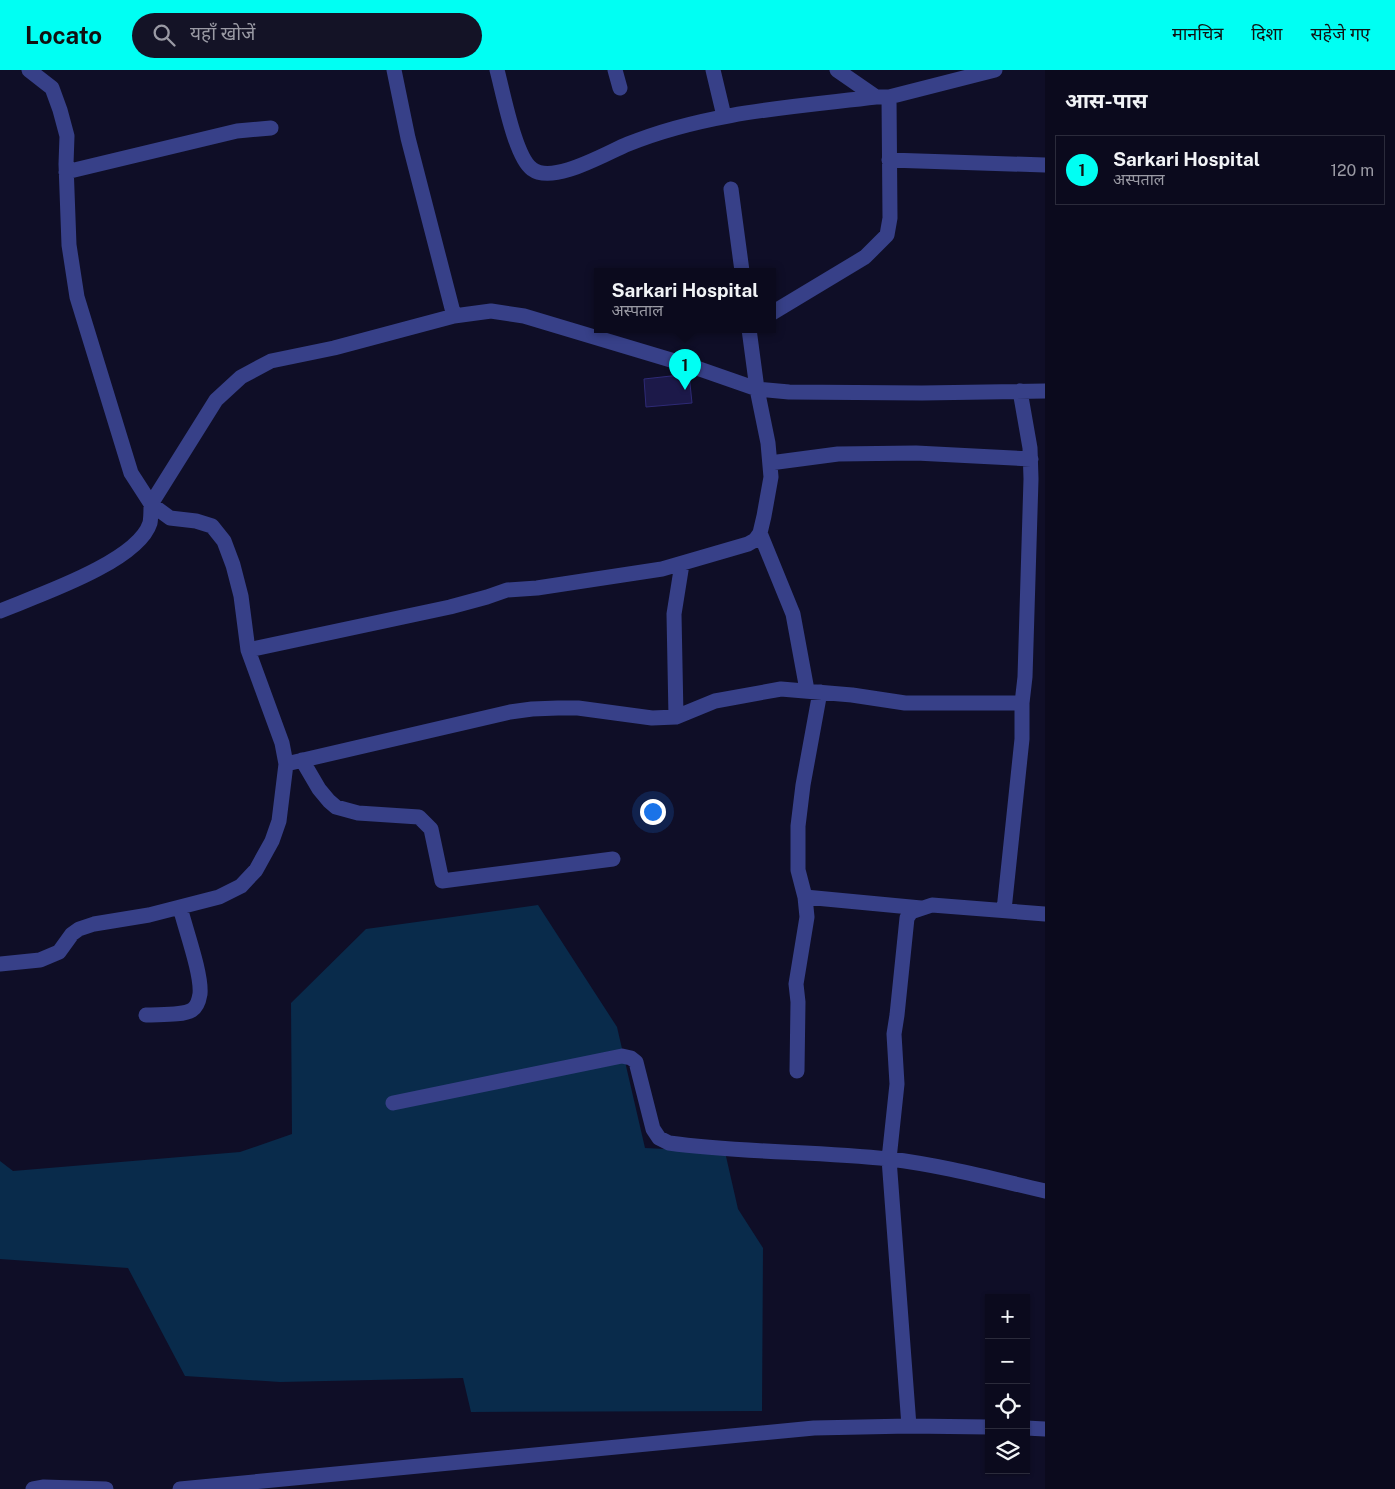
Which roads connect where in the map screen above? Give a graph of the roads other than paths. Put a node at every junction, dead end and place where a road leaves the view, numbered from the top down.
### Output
1 (29, 70) edge
2 (394, 70) edge
3 (498, 70) edge
4 (615, 70) edge
5 (713, 70) edge
6 (837, 70) edge
7 (995, 70) edge
8 (620, 88) dead end
9 (883, 97) junction
10 (724, 116) junction
11 (271, 128) dead end
12 (889, 160) junction
13 (1045, 165) edge
14 (66, 172) junction
15 (731, 189) dead end
16 (742, 268) edge
17 (776, 311) edge
18 (454, 316) junction
19 (750, 333) edge
20 (757, 389) junction
21 (1020, 391) junction
22 (1045, 391) edge
23 (1031, 459) junction
24 (770, 463) junction
25 (151, 504) junction
26 (760, 533) junction
27 (682, 564) junction
28 (0, 610) edge
29 (248, 650) junction
30 (813, 691) junction
31 (1022, 703) junction
32 (676, 716) junction
33 (302, 760) junction
34 (286, 764) junction
35 (613, 859) dead end
36 (805, 897) junction
37 (180, 907) junction
38 (920, 908) junction
39 (1004, 910) junction
40 (1045, 914) edge
41 (0, 964) edge
42 (146, 1015) dead end
43 (797, 1071) dead end
44 (393, 1103) dead end
45 (889, 1159) junction
46 (1045, 1191) edge
47 (909, 1426) junction
48 (985, 1428) edge
49 (1030, 1428) edge
50 (1045, 1429) edge
51 (33, 1489) edge
52 (106, 1489) edge
53 (180, 1489) edge

1 - 14 street
2 - 18 street
3 - 10 street
4 - 8 street
5 - 10 street
6 - 9 street
7 - 9 street
9 - 10 street
9 - 12 street
11 - 14 street
12 - 13 street
12 - 17 street
14 - 25 street
15 - 16 street
18 - 20 street
18 - 25 street
19 - 20 street
20 - 21 street
20 - 24 street
21 - 22 street
21 - 23 street
23 - 24 street
23 - 31 street
24 - 26 street
25 - 28 street
25 - 29 street
26 - 27 street
26 - 30 street
27 - 29 street
27 - 32 street
29 - 34 street
30 - 31 street
30 - 32 street
30 - 36 street
31 - 39 street
32 - 33 street
33 - 34 street
33 - 35 street
34 - 37 street
36 - 38 street
36 - 43 street
37 - 41 street
37 - 42 street
38 - 39 street
38 - 45 street
39 - 40 street
44 - 45 street
45 - 46 street
45 - 47 street
47 - 48 street
47 - 53 street
49 - 50 street
51 - 52 street

